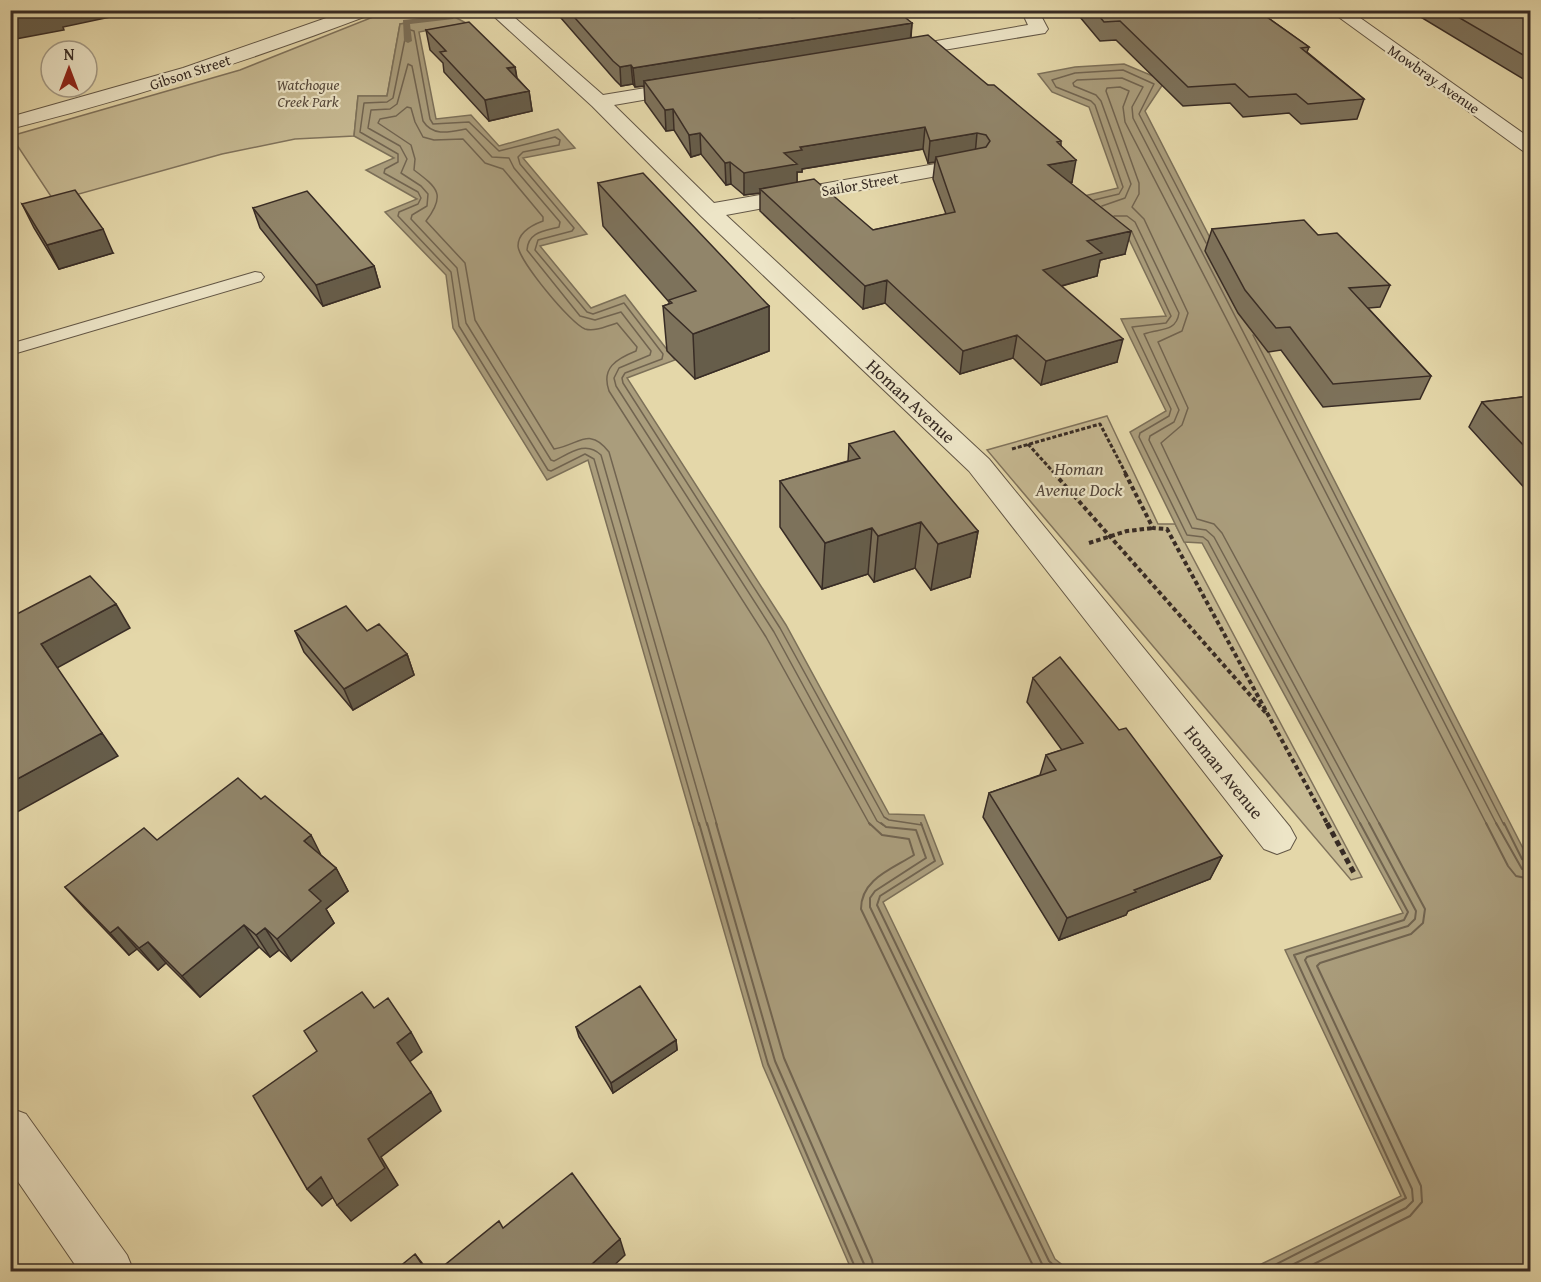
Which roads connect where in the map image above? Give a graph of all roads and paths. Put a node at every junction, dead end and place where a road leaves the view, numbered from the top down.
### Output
1 (366, 10) edge
2 (495, 10) edge
3 (1029, 10) edge
4 (1337, 10) edge
5 (873, 57) edge
6 (708, 84) edge
7 (599, 102) junction
8 (10, 123) edge
9 (1530, 147) edge
10 (975, 164) edge
11 (709, 211) junction
12 (255, 276) dead end
13 (10, 350) edge
14 (1028, 444) junction
15 (974, 460) junction
16 (1153, 528) junction
17 (1109, 537) junction
18 (1052, 556) junction
19 (1271, 720) junction
20 (1277, 838) dead end
21 (1354, 873) dead end
22 (10, 1130) edge
23 (110, 1272) edge

1 - 8 street, Gibson Street
2 - 7 street, Homan Avenue
3 - 5 street
4 - 9 street, Mowbray Avenue
6 - 7 street
7 - 11 street, Homan Avenue
10 - 11 street, Sailor Street
11 - 15 street, Homan Avenue
12 - 13 lane
14 - 15 path
14 - 16 path
14 - 17 path
15 - 18 street, Homan Avenue
16 - 17 path
16 - 19 path
17 - 18 path
17 - 19 path
18 - 20 street, Homan Avenue
19 - 21 path
22 - 23 street

